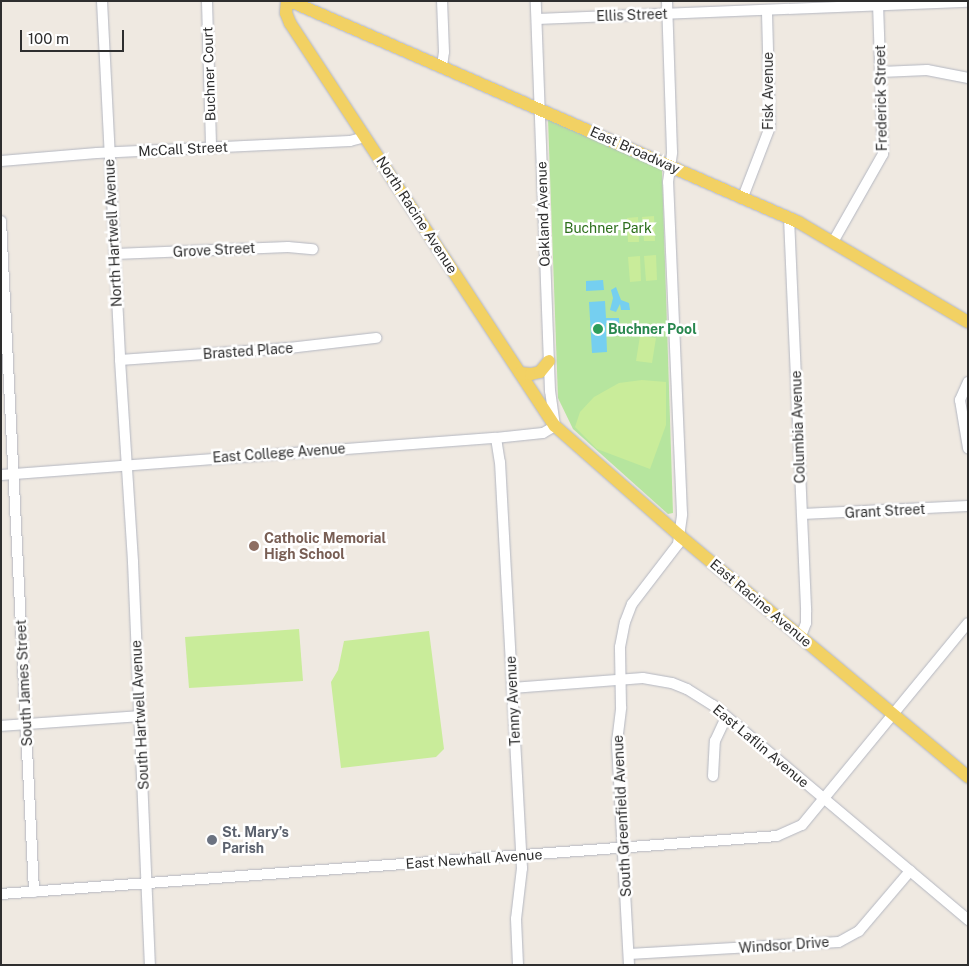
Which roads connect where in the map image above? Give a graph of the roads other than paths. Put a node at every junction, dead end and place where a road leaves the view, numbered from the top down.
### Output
1 (102, 1) edge
2 (207, 1) edge
3 (289, 1) edge
4 (442, 1) edge
5 (536, 1) edge
6 (667, 1) edge
7 (968, 2) edge
8 (879, 3) edge
9 (767, 10) junction
10 (667, 14) junction
11 (537, 19) junction
12 (442, 66) junction
13 (881, 72) junction
14 (968, 78) edge
15 (540, 108) junction
16 (365, 137) junction
17 (211, 147) junction
18 (109, 152) junction
19 (1, 161) edge
20 (670, 165) junction
21 (743, 197) junction
22 (789, 218) junction
23 (1, 222) edge
24 (833, 242) junction
25 (313, 249) dead end
26 (115, 254) junction
27 (968, 322) edge
28 (376, 338) dead end
29 (120, 360) junction
30 (549, 361) junction
31 (520, 373) junction
32 (968, 382) edge
33 (555, 426) junction
34 (496, 438) junction
35 (968, 448) edge
36 (126, 465) junction
37 (14, 474) junction
38 (1, 475) edge
39 (968, 506) edge
40 (802, 514) junction
41 (679, 536) junction
42 (968, 622) edge
43 (800, 636) junction
44 (620, 680) junction
45 (512, 688) junction
46 (893, 714) junction
47 (140, 716) junction
48 (726, 717) junction
49 (26, 724) junction
50 (1, 726) edge
51 (713, 776) dead end
52 (968, 777) edge
53 (824, 798) junction
54 (623, 848) junction
55 (522, 856) junction
56 (910, 871) junction
57 (146, 883) junction
58 (34, 892) junction
59 (1, 894) edge
60 (968, 920) edge
61 (629, 960) edge
62 (150, 965) edge
63 (518, 965) edge

1 - 18 street, North Hartwell Avenue
2 - 17 street, Buchner Court
3 - 12 main road, East Broadway
3 - 16 main road, North Racine Avenue
4 - 12 street
5 - 11 street, Oakland Avenue
6 - 10 street, South Greenfield Avenue
7 - 8 street, Ellis Street
8 - 9 street, Ellis Street
8 - 13 street, Frederick Street
9 - 10 street, Ellis Street
9 - 21 street, Fisk Avenue
10 - 11 street, Ellis Street
10 - 20 street, South Greenfield Avenue
11 - 15 street, Oakland Avenue
12 - 15 main road, East Broadway
13 - 14 street
13 - 24 street, Frederick Street
15 - 20 main road, East Broadway
15 - 30 street, Oakland Avenue
16 - 17 street, McCall Street
16 - 31 main road, North Racine Avenue
17 - 18 street, McCall Street
18 - 19 street, McCall Street
18 - 26 street, North Hartwell Avenue
20 - 21 main road, East Broadway
20 - 41 street, South Greenfield Avenue
21 - 22 main road, East Broadway
22 - 24 main road, East Broadway
22 - 40 street, Columbia Avenue
23 - 37 street, South James Street
24 - 27 main road, East Broadway
25 - 26 street, Grove Street
26 - 29 street, North Hartwell Avenue
28 - 29 street, Brasted Place
29 - 36 street, North Hartwell Avenue
30 - 31 main road
30 - 33 street, Oakland Avenue
31 - 33 main road, North Racine Avenue
32 - 35 street
33 - 34 street, East College Avenue
33 - 41 main road, East Racine Avenue
34 - 36 street, East College Avenue
34 - 45 street, Tenny Avenue
36 - 37 street, East College Avenue
36 - 47 street, South Hartwell Avenue
37 - 38 street, East College Avenue
37 - 49 street, South James Street
39 - 40 street, Grant Street
40 - 43 street, Columbia Avenue
41 - 43 main road, East Racine Avenue
41 - 44 street, South Greenfield Avenue
42 - 46 street, East Newhall Avenue
43 - 46 main road, East Racine Avenue
44 - 45 street, East Laflin Avenue
44 - 48 street, East Laflin Avenue
44 - 54 street, South Greenfield Avenue
45 - 55 street, Tenny Avenue
46 - 52 main road, East Racine Avenue
46 - 53 street, East Newhall Avenue
47 - 49 street
47 - 57 street, South Hartwell Avenue
48 - 51 street
48 - 53 street, East Laflin Avenue
49 - 50 street
49 - 58 street, South James Street
53 - 54 street, East Newhall Avenue
53 - 56 street, East Laflin Avenue
54 - 55 street, East Newhall Avenue
54 - 61 street, South Greenfield Avenue
55 - 57 street, East Newhall Avenue
55 - 63 street, Tenny Avenue
56 - 60 street, East Laflin Avenue
56 - 61 street, Windsor Drive
57 - 58 street, East Newhall Avenue
57 - 62 street, South Hartwell Avenue
58 - 59 street, East Newhall Avenue

